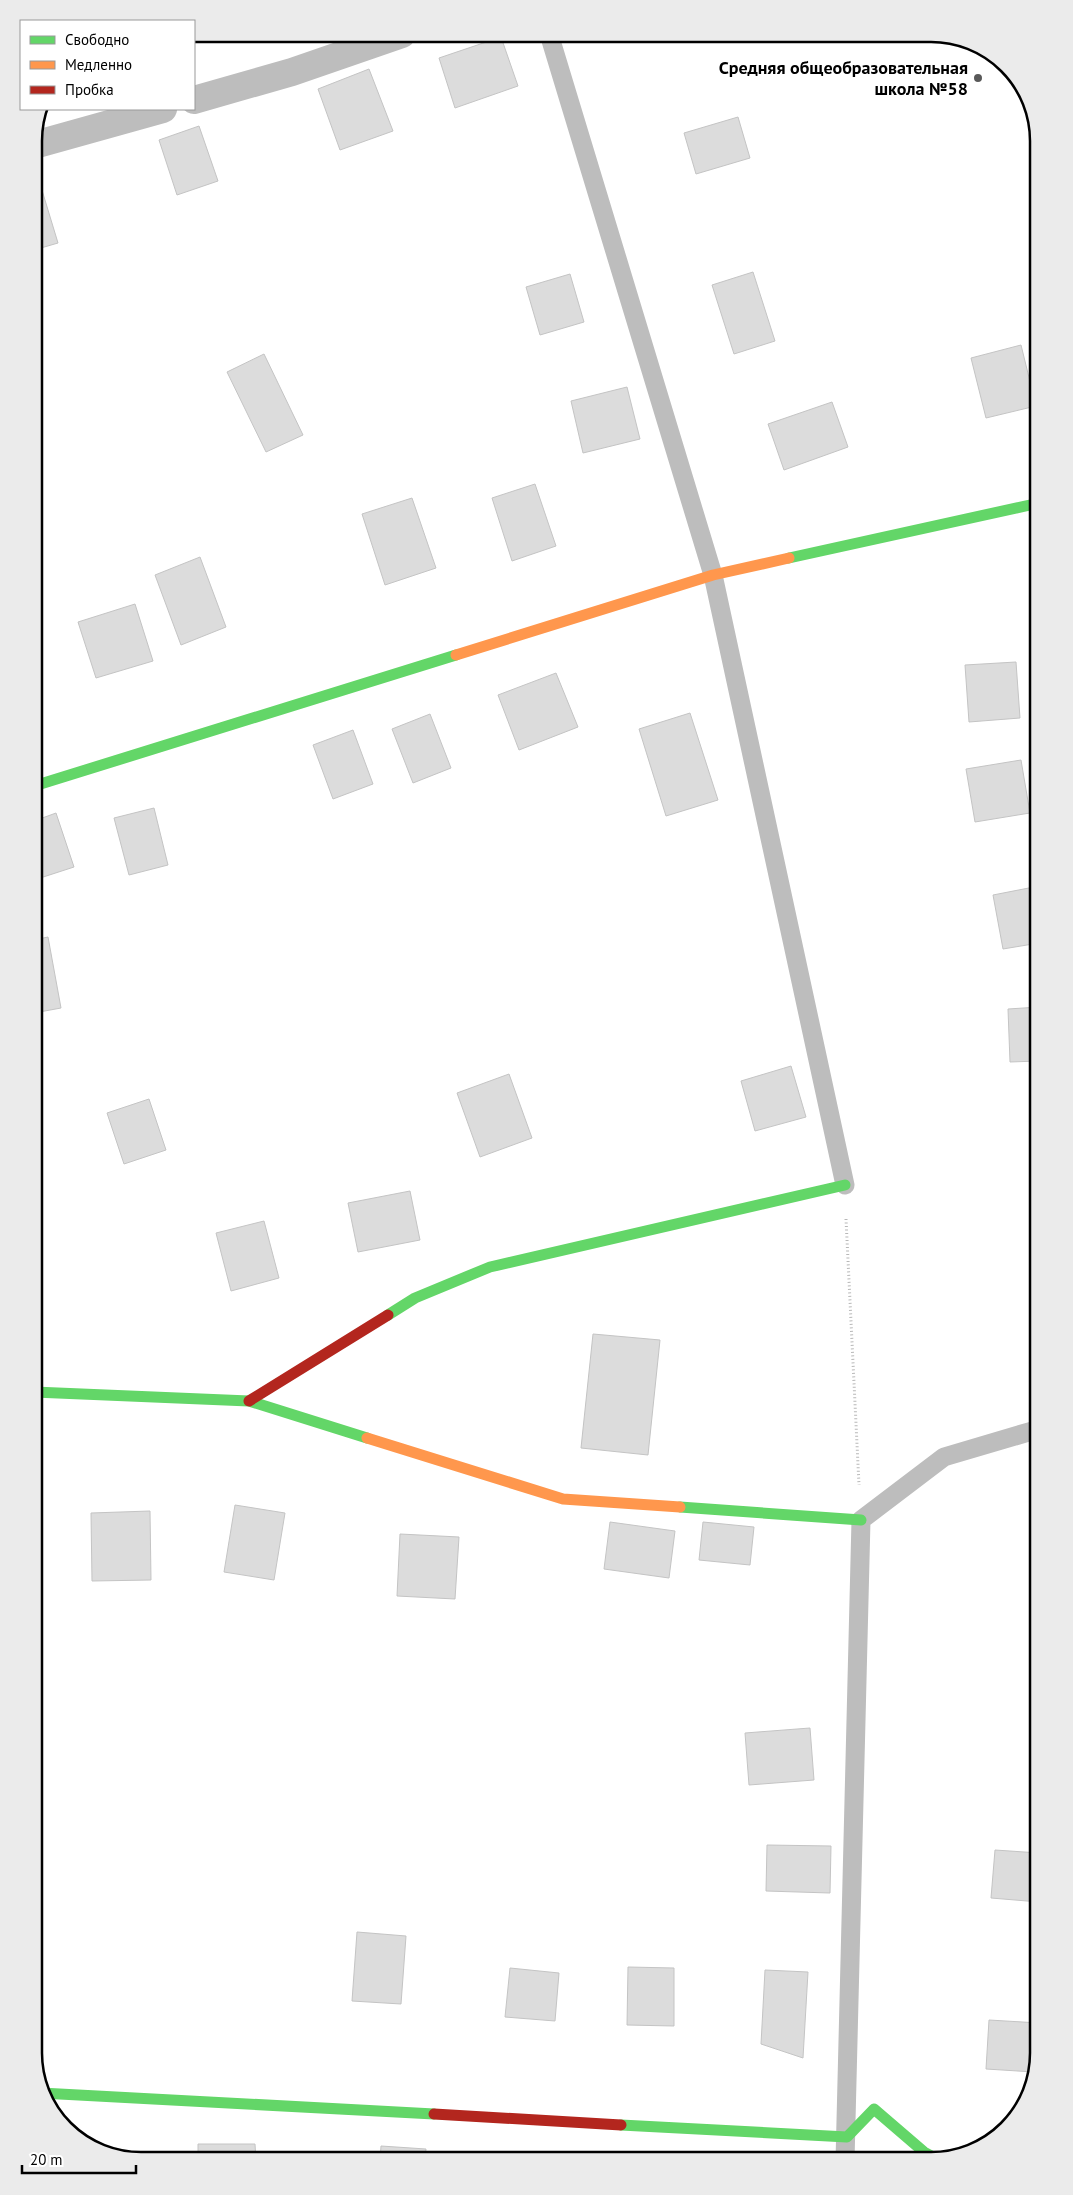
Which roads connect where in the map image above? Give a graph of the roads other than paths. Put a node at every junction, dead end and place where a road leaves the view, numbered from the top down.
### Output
1 (376, 43) edge
2 (552, 43) edge
3 (195, 100) edge
4 (159, 110) edge
5 (43, 142) edge
6 (1030, 505) edge
7 (713, 575) junction
8 (43, 783) edge
9 (845, 1185) joint
10 (42, 1392) edge
11 (249, 1401) junction
12 (1030, 1433) edge
13 (861, 1520) junction
14 (51, 2093) edge
15 (847, 2137) junction
16 (846, 2152) edge
17 (924, 2152) edge

1 - 3 street
2 - 7 lane
4 - 5 street
6 - 7 street
7 - 8 street
7 - 9 lane
9 - 11 street
10 - 11 street
11 - 13 street
12 - 13 lane
13 - 15 lane
14 - 15 street
15 - 16 lane
15 - 17 street

